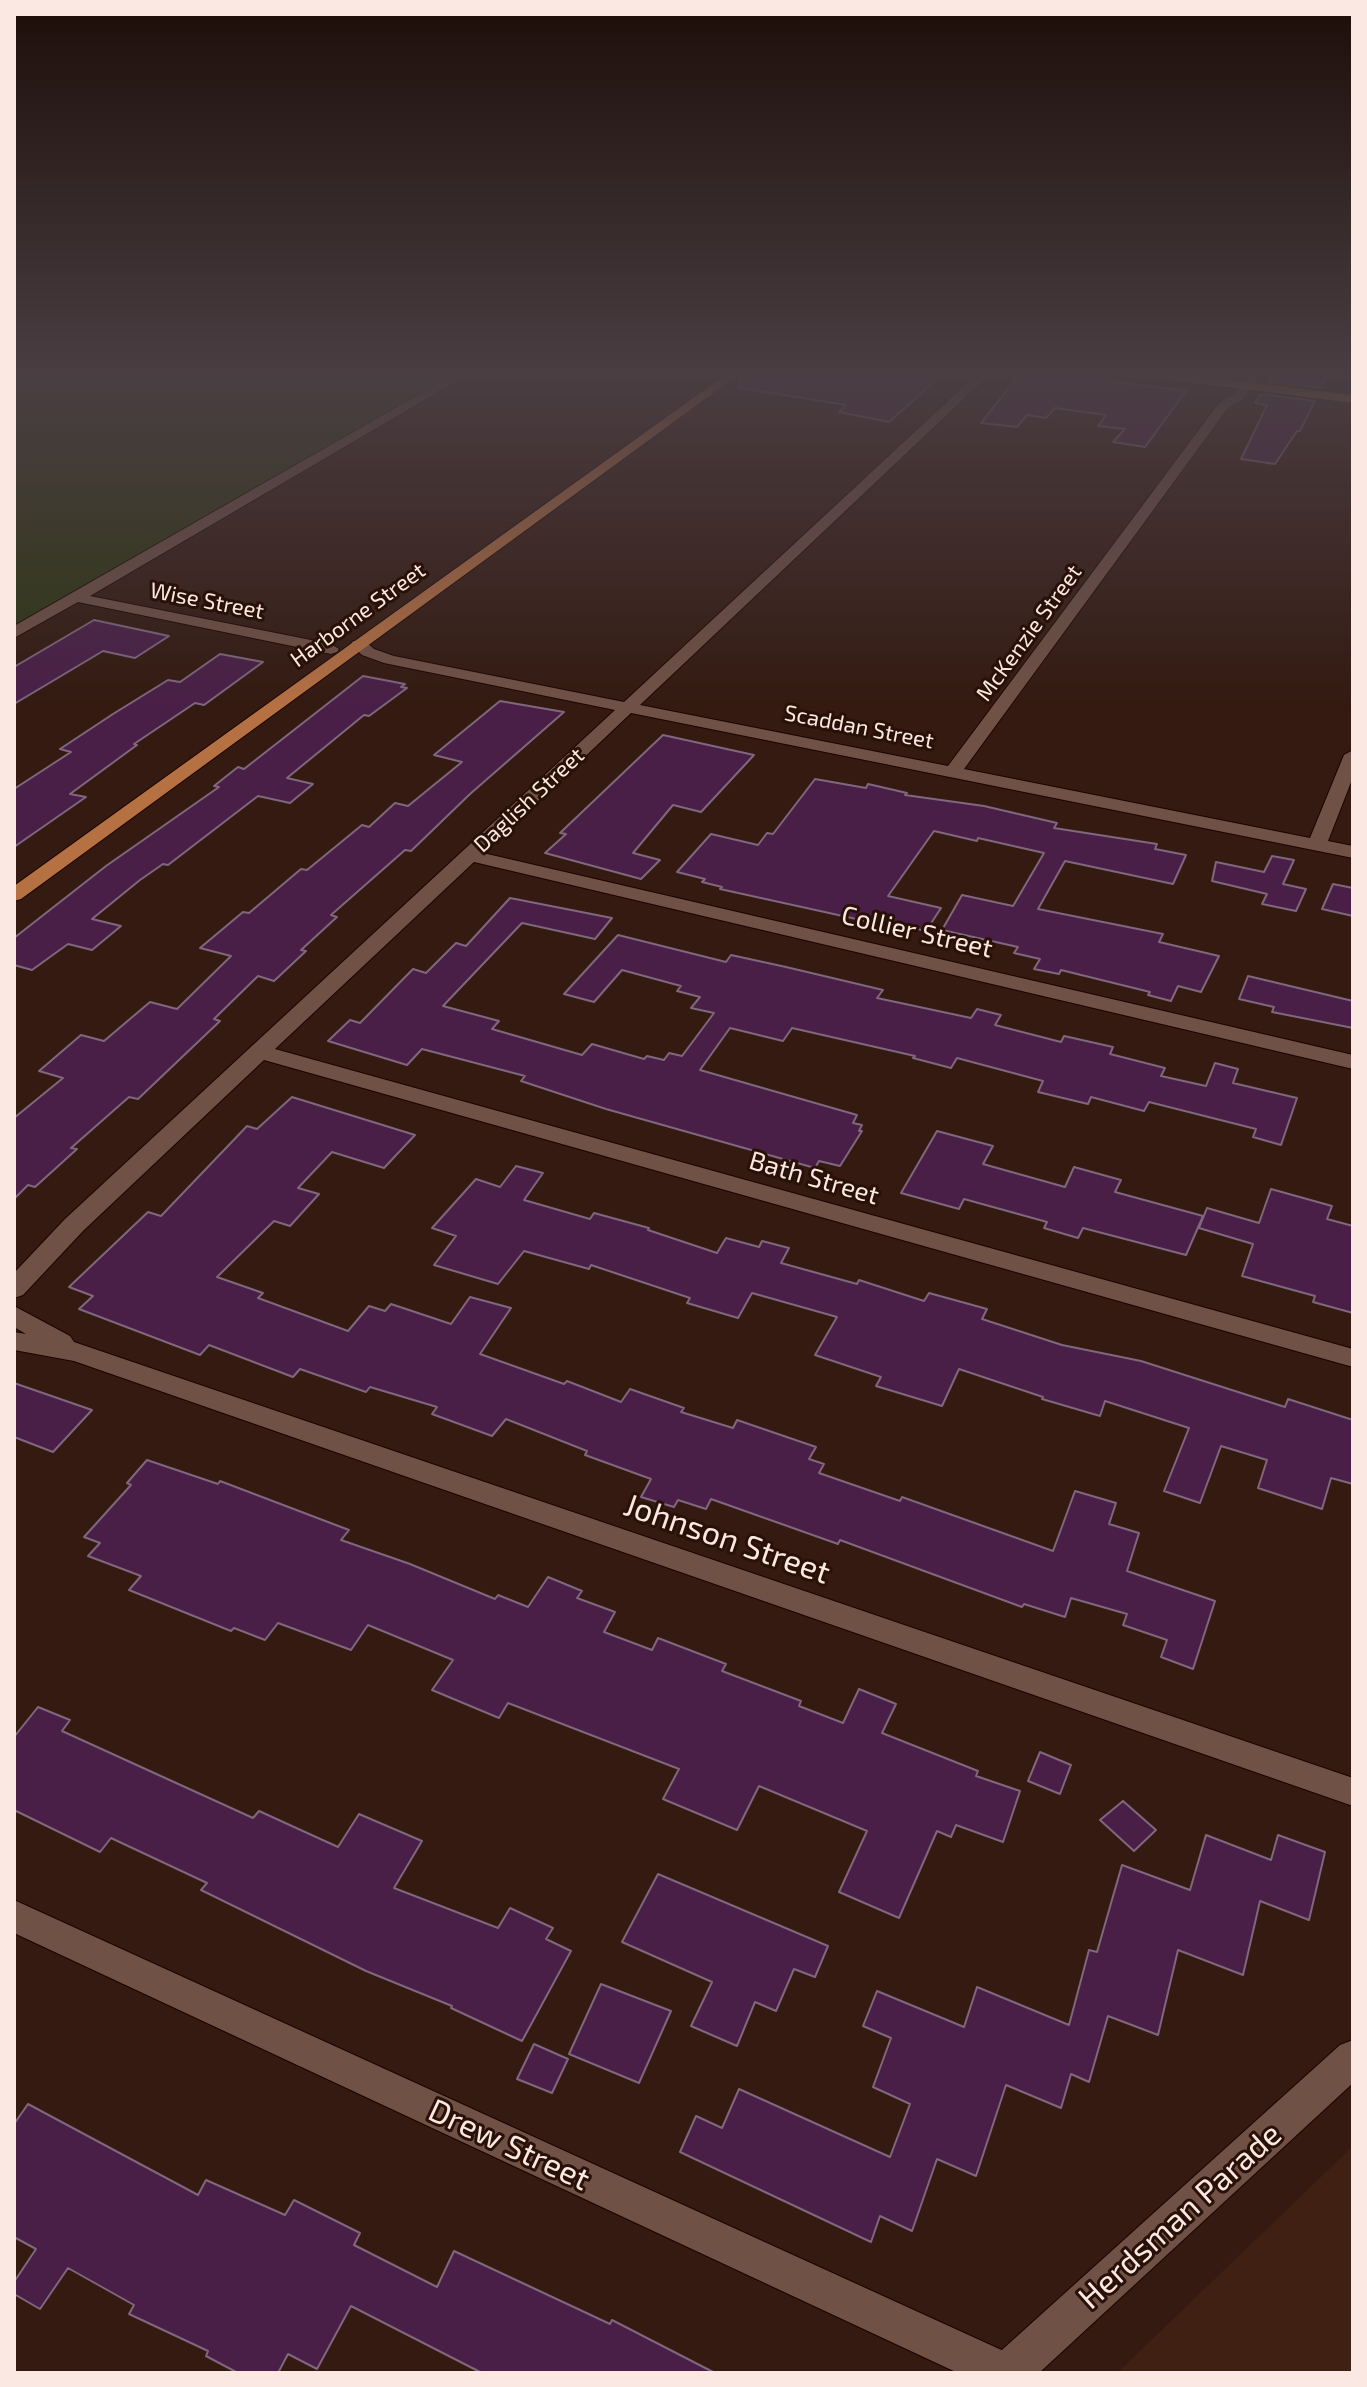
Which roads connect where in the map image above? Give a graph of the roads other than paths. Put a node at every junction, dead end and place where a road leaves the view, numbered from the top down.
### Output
1 (267, 486) edge
2 (559, 486) edge
3 (578, 486) edge
4 (864, 486) edge
5 (1164, 486) edge
6 (74, 597) junction
7 (14, 633) edge
8 (359, 644) junction
9 (331, 649) junction
10 (629, 707) junction
11 (1353, 755) edge
12 (954, 770) junction
13 (1317, 844) junction
14 (1353, 852) edge
15 (469, 855) junction
16 (14, 876) edge
17 (14, 895) edge
18 (261, 1052) junction
19 (1353, 1062) edge
20 (74, 1225) junction
21 (14, 1265) edge
22 (14, 1289) edge
23 (14, 1315) edge
24 (14, 1341) edge
25 (77, 1352) junction
26 (1353, 1358) edge
27 (1353, 1792) edge
28 (14, 1916) edge
29 (1353, 2058) edge
30 (1006, 2373) edge

1 - 6 street
2 - 9 main road, Harborne Street
3 - 8 main road, Harborne Street
4 - 10 street, Daglish Street
5 - 12 street, McKenzie Street
6 - 7 street
6 - 9 street, Wise Street
8 - 10 street, Scaddan Street
8 - 17 main road, Harborne Street
9 - 16 main road, Harborne Street
10 - 12 street, Scaddan Street
10 - 15 street, Daglish Street
11 - 13 street
12 - 13 street, Scaddan Street
13 - 14 street, Scaddan Street
15 - 18 street, Daglish Street
15 - 19 street, Collier Street
18 - 20 street, Daglish Street
18 - 26 street, Bath Street
20 - 21 street, Daglish Street
20 - 22 street, Daglish Street
23 - 25 street, Johnson Street
24 - 25 street, Johnson Street
25 - 27 street, Johnson Street
28 - 30 street, Drew Street
29 - 30 street, Herdsman Parade

